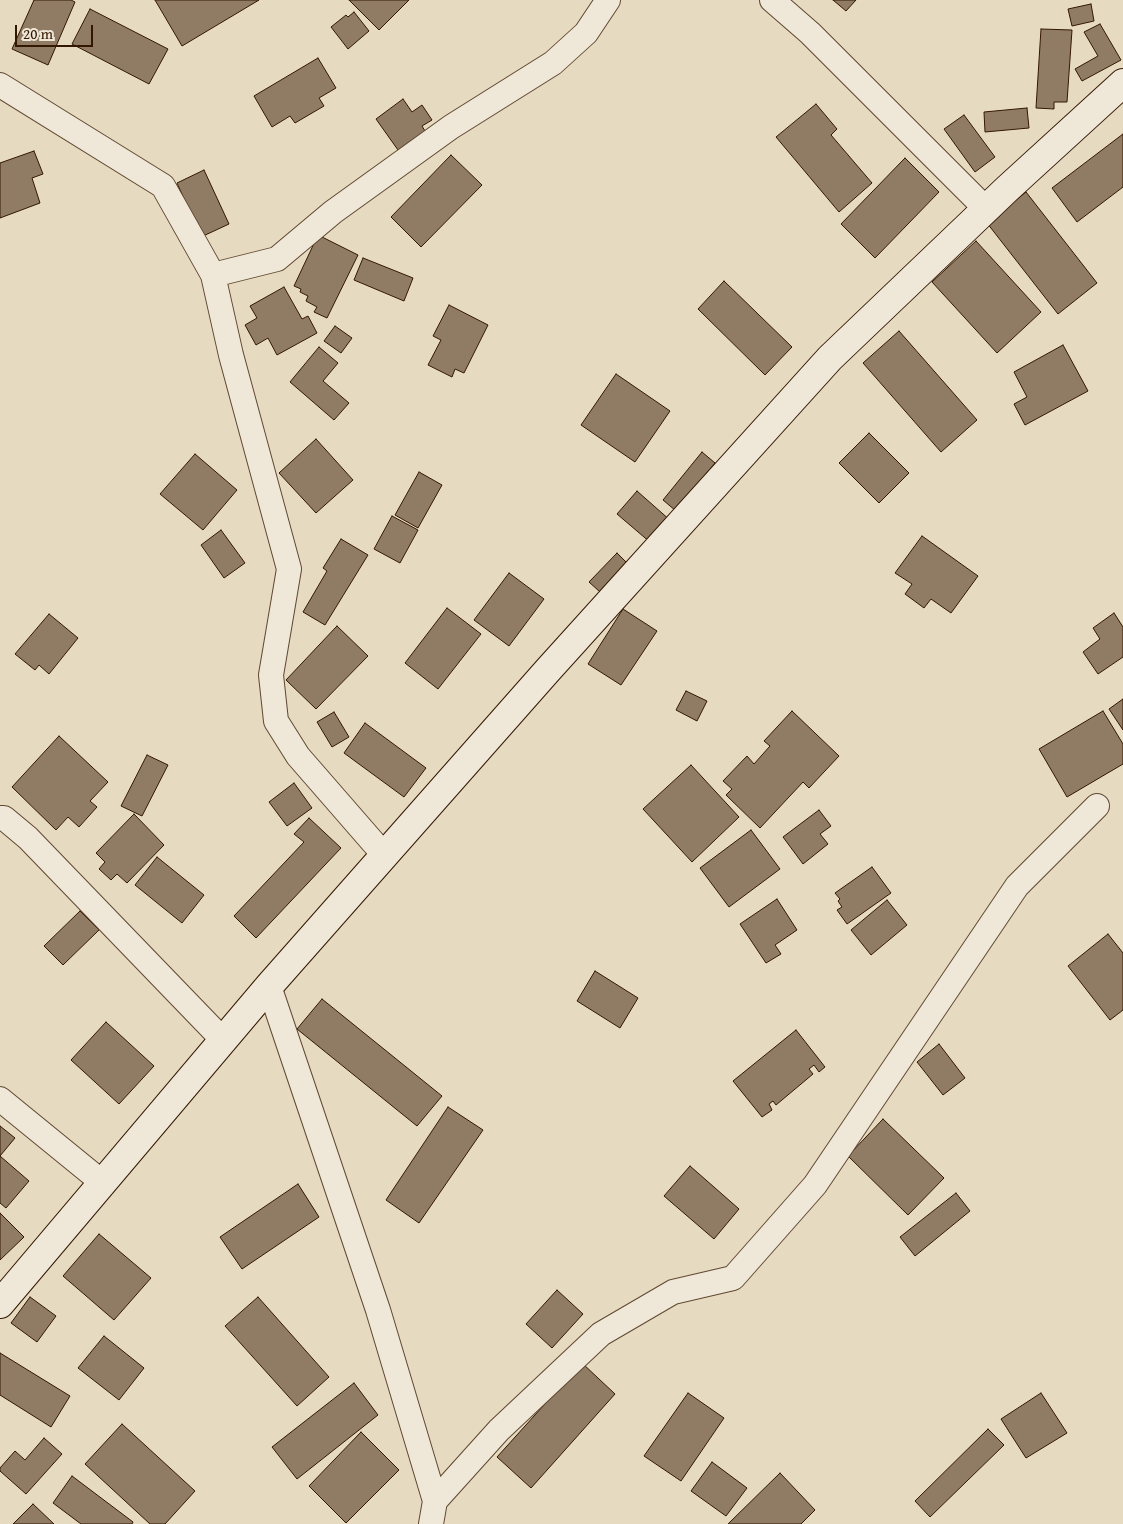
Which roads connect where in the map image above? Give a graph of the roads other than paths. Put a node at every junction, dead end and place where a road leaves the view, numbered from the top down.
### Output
1 (608, 0) edge
2 (772, 0) edge
3 (0, 85) edge
4 (1119, 92) edge
5 (986, 209) junction
6 (213, 275) junction
7 (1098, 806) dead end
8 (0, 818) edge
9 (385, 856) junction
10 (269, 986) junction
11 (223, 1040) junction
12 (0, 1099) edge
13 (103, 1183) junction
14 (0, 1304) edge
15 (435, 1501) junction
16 (431, 1524) edge

1 - 6 street
2 - 5 street
3 - 6 street
4 - 5 street
5 - 9 street
6 - 9 street
7 - 15 street
8 - 11 street
9 - 10 street
10 - 11 street
10 - 15 street
11 - 13 street
12 - 13 street
13 - 14 street
15 - 16 street

